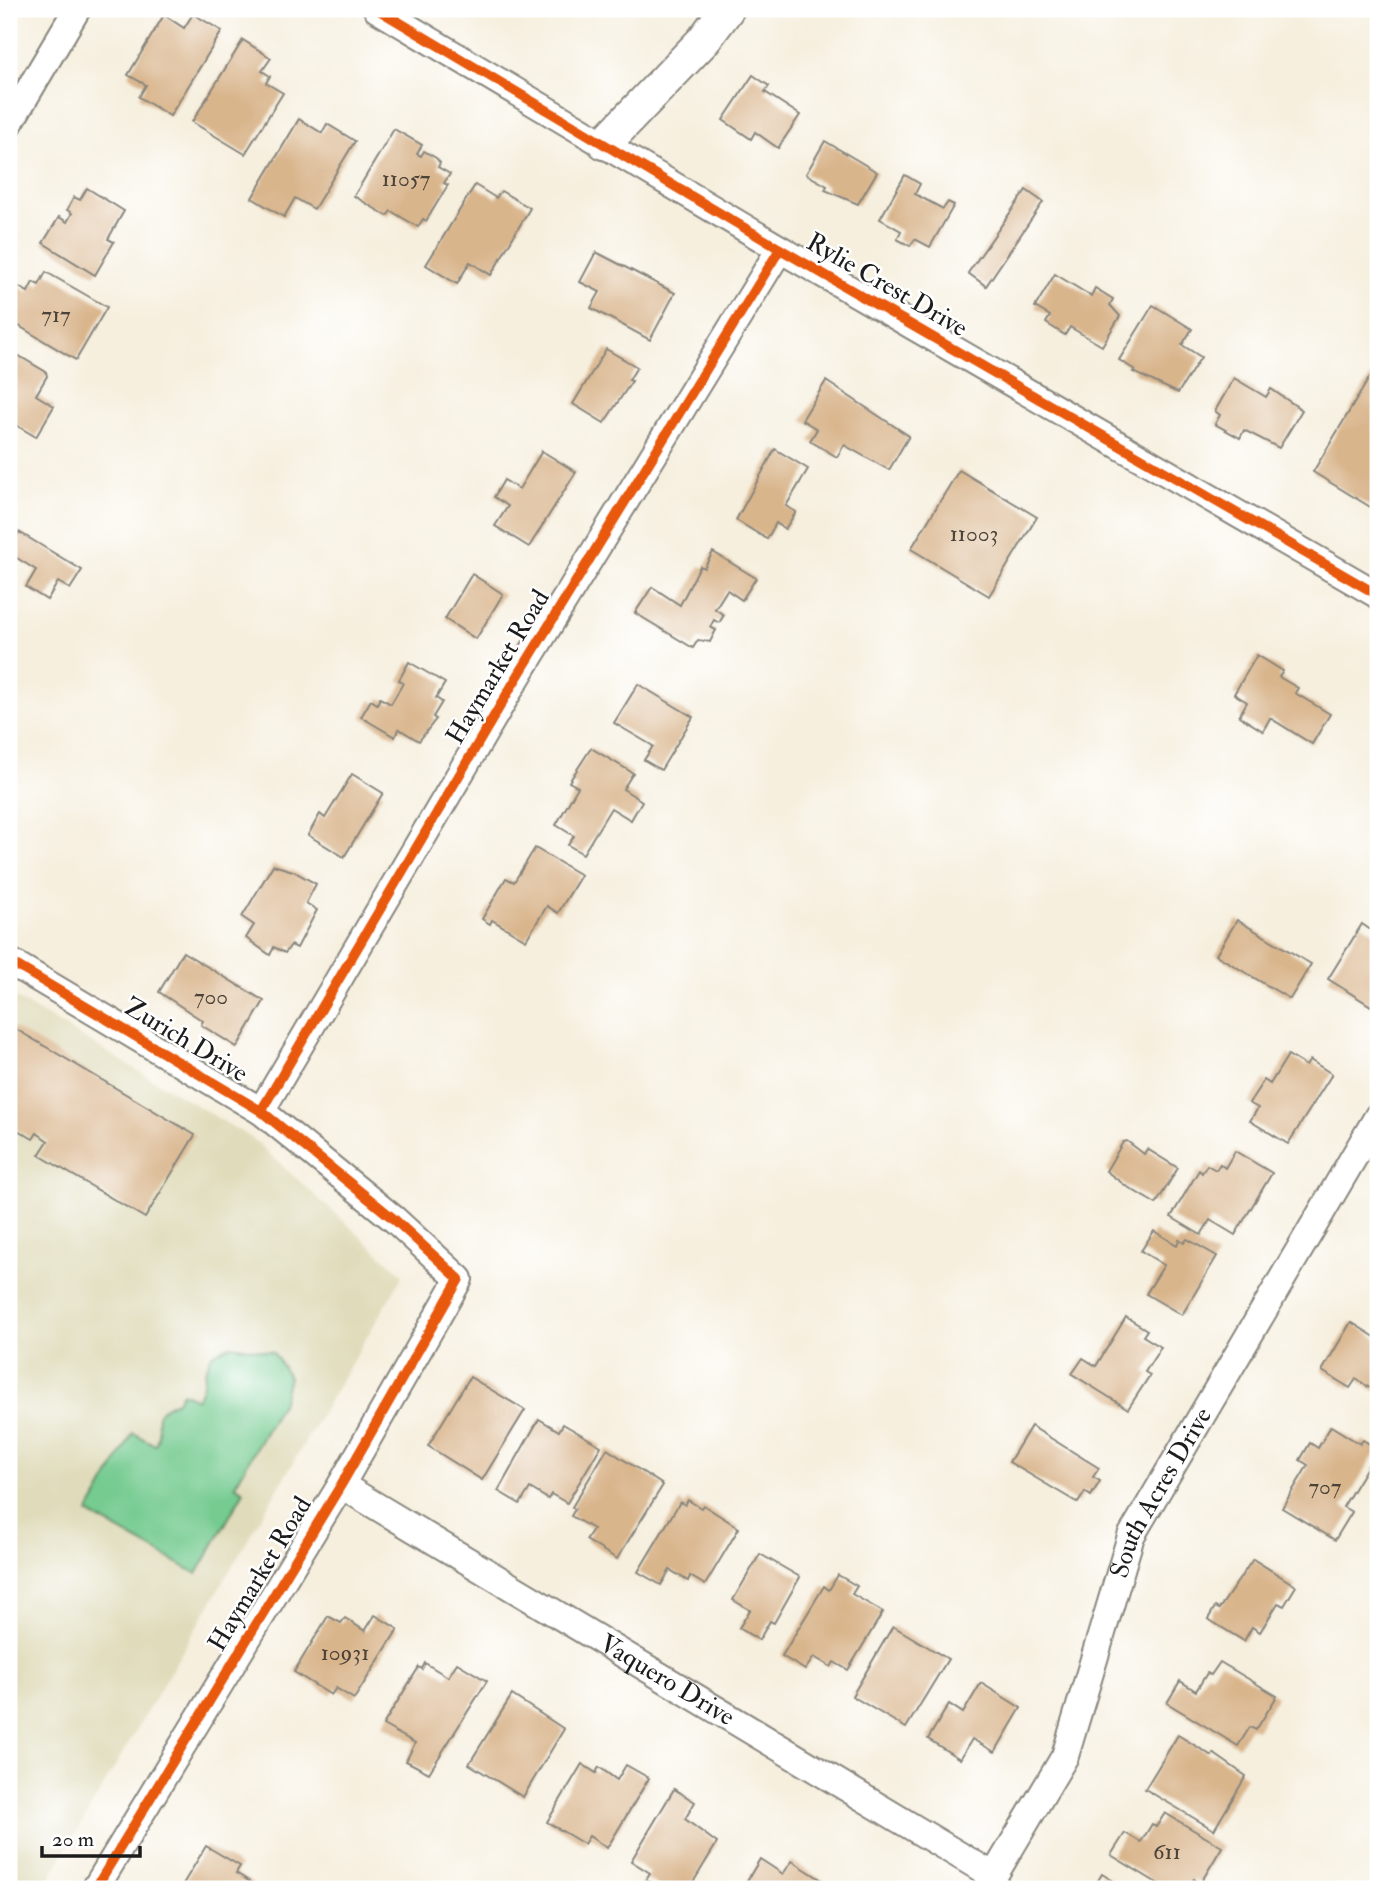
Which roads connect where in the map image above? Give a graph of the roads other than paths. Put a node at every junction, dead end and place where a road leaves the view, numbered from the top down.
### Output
1 (77, 9) edge
2 (377, 9) edge
3 (727, 9) edge
4 (9, 124) edge
5 (605, 144) junction
6 (779, 249) junction
7 (1378, 595) edge
8 (9, 961) edge
9 (261, 1111) junction
10 (1378, 1116) edge
11 (459, 1279) joint
12 (341, 1485) junction
13 (990, 1883) edge
14 (96, 1889) edge

1 - 4 street
2 - 5 street, Rylie Crest Drive
3 - 5 street
5 - 6 street, Rylie Crest Drive
6 - 7 street, Rylie Crest Drive
6 - 9 street, Haymarket Road
8 - 9 street, Zurich Drive
9 - 11 street, Zurich Drive
10 - 13 street, South Acres Drive
11 - 12 street, Haymarket Road
12 - 13 street, Vaquero Drive
12 - 14 street, Haymarket Road

